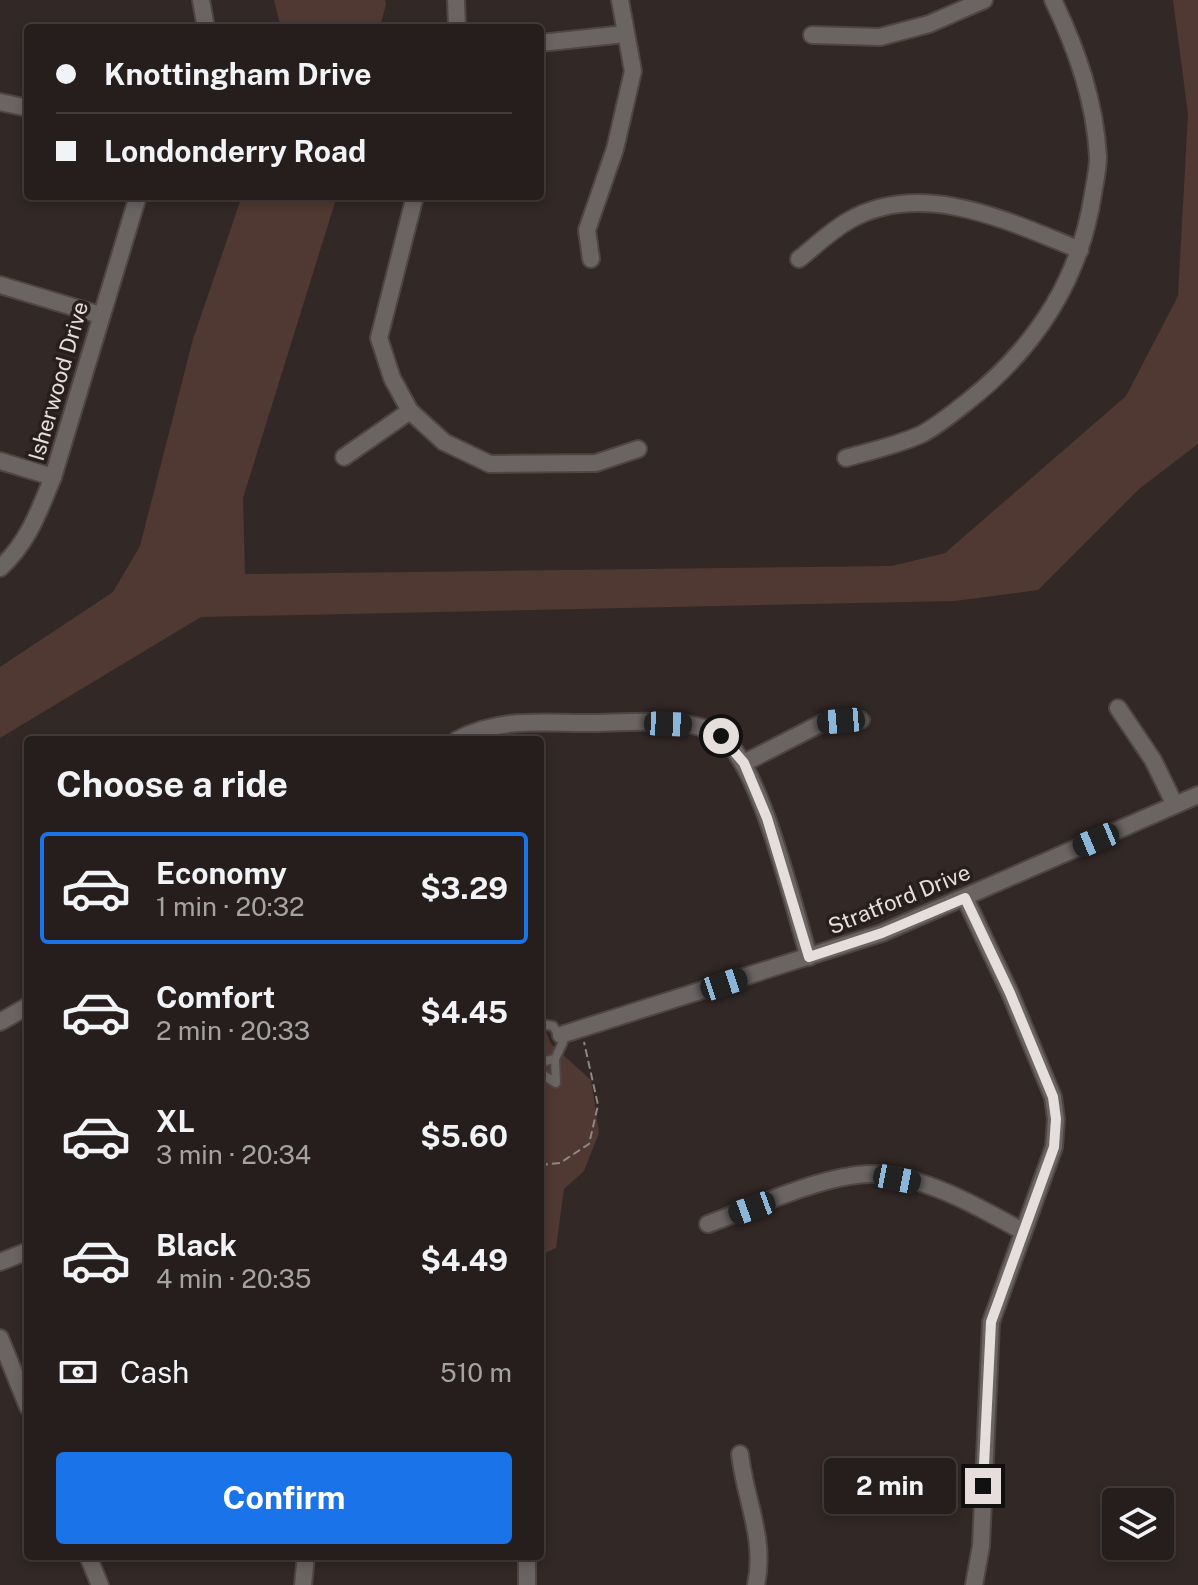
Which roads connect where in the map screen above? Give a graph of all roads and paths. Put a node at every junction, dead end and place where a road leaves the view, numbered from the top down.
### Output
1 (201, 0) edge
2 (456, 0) edge
3 (620, 0) edge
4 (984, 0) edge
5 (1053, 0) edge
6 (205, 24) edge
7 (457, 24) edge
8 (625, 34) junction
9 (812, 35) dead end
10 (544, 43) edge
11 (0, 102) edge
12 (24, 107) edge
13 (137, 200) edge
14 (414, 200) edge
15 (1080, 250) junction
16 (591, 259) dead end
17 (799, 259) dead end
18 (0, 285) edge
19 (100, 315) junction
20 (410, 411) junction
21 (638, 449) dead end
22 (344, 457) dead end
23 (846, 458) dead end
24 (0, 461) edge
25 (53, 477) junction
26 (0, 568) edge
27 (1118, 708) dead end
28 (861, 720) dead end
29 (467, 736) edge
30 (744, 763) junction
31 (1198, 795) edge
32 (1175, 805) junction
33 (965, 898) junction
34 (809, 957) junction
35 (24, 1008) edge
36 (0, 1022) edge
37 (544, 1025) edge
38 (582, 1029) junction
39 (561, 1035) junction
40 (555, 1059) junction
41 (544, 1061) edge
42 (544, 1076) edge
43 (544, 1165) edge
44 (708, 1224) dead end
45 (1022, 1231) junction
46 (24, 1253) edge
47 (0, 1262) edge
48 (0, 1338) edge
49 (24, 1397) edge
50 (740, 1454) dead end
51 (90, 1560) edge
52 (306, 1560) edge
53 (527, 1560) edge
54 (100, 1585) edge
55 (303, 1585) edge
56 (527, 1585) edge
57 (756, 1585) edge
58 (974, 1585) edge

1 - 6 street
2 - 7 street
3 - 8 street
4 - 9 street
5 - 15 street
8 - 10 street
8 - 16 street
11 - 12 street
13 - 19 street, Isherwood Drive
14 - 20 street
15 - 17 street
15 - 23 street
18 - 19 street
19 - 25 street, Isherwood Drive
20 - 21 street
20 - 22 street
24 - 25 street
25 - 26 street, Isherwood Drive
27 - 32 street
28 - 30 street
29 - 30 street
30 - 34 street
31 - 32 street, Stratford Drive
32 - 33 street, Stratford Drive
33 - 34 street, Stratford Drive
33 - 45 street
34 - 38 street, Stratford Drive
35 - 36 street
37 - 39 lane
38 - 39 street, Stratford Drive
38 - 43 path
39 - 40 lane
40 - 41 lane
40 - 42 lane
44 - 45 street
45 - 58 street
46 - 47 street
48 - 49 street
50 - 57 street
51 - 54 street
52 - 55 street
53 - 56 street

